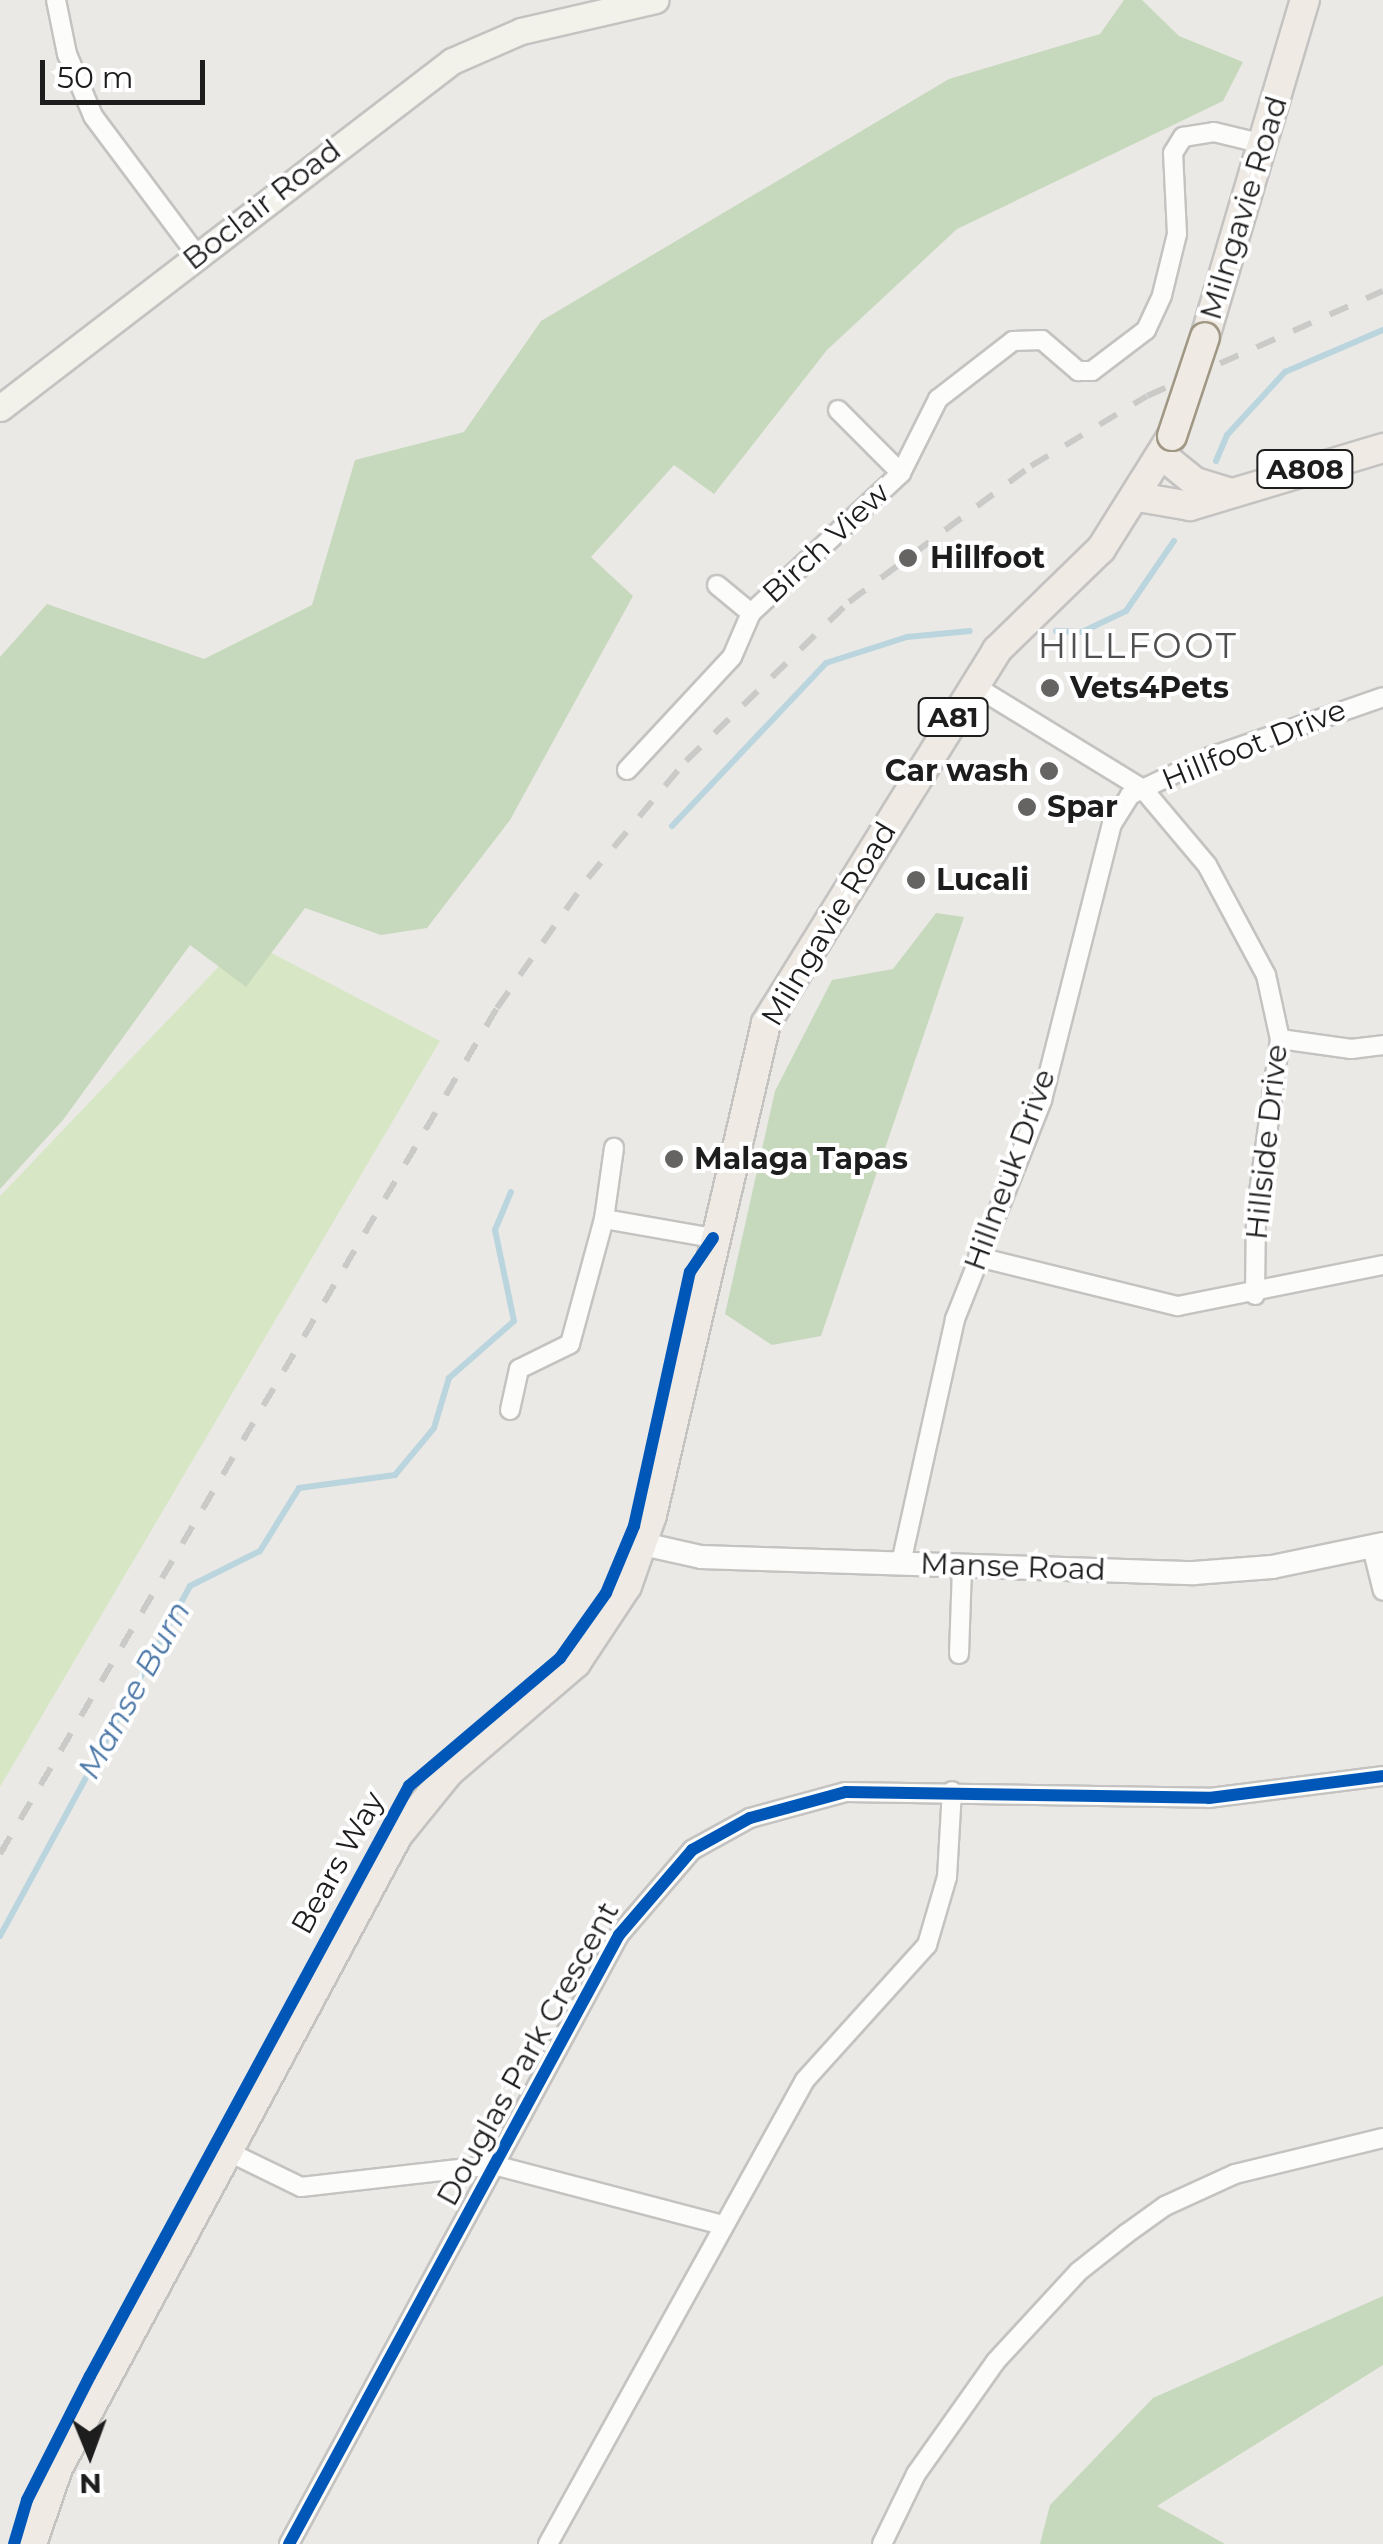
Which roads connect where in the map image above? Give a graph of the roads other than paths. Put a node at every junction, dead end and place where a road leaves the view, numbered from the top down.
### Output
1 (56, 0) edge
2 (1305, 0) edge
3 (641, 2) edge
4 (1264, 144) junction
5 (197, 256) junction
6 (0, 408) edge
7 (838, 410) dead end
8 (1167, 446) junction
9 (1383, 448) edge
10 (902, 473) junction
11 (1227, 492) junction
12 (1138, 497) junction
13 (717, 585) dead end
14 (752, 613) junction
15 (974, 686) junction
16 (1383, 696) edge
17 (627, 770) dead end
18 (1143, 790) junction
19 (1280, 1039) junction
20 (1383, 1046) edge
21 (614, 1148) dead end
22 (604, 1219) junction
23 (713, 1238) junction
24 (978, 1256) junction
25 (1383, 1265) edge
26 (1255, 1295) junction
27 (510, 1410) dead end
28 (642, 1544) junction
29 (1378, 1546) edge
30 (901, 1563) junction
31 (962, 1566) junction
32 (1383, 1591) edge
33 (959, 1654) dead end
34 (1383, 1776) edge
35 (952, 1792) junction
36 (1383, 2138) edge
37 (231, 2152) junction
38 (494, 2165) junction
39 (722, 2226) junction
40 (32, 2544) edge
41 (288, 2544) edge
42 (548, 2544) edge
43 (882, 2544) edge

1 - 5 street
2 - 4 main road, Milngavie Road / A81
3 - 5 main road, Boclair Road
4 - 8 main road, Milngavie Road / A81, bridge
4 - 10 street, Birch View
5 - 6 main road, Boclair Road
7 - 10 street, Birch View
8 - 11 main road, A808
8 - 12 main road, Milngavie Road / A81
9 - 11 main road, A808
10 - 14 street, Birch View
11 - 12 main road, A808
12 - 15 main road, Milngavie Road / A81
13 - 14 street, Birch View
14 - 17 street, Birch View
15 - 18 street, Hillfoot Drive
15 - 23 main road, Milngavie Road / A81
16 - 18 street, Hillfoot Drive
18 - 19 street, Hillside Drive
18 - 24 street, Hillneuk Drive
19 - 20 street
19 - 26 street, Hillside Drive
21 - 22 street
22 - 23 street
22 - 27 street
23 - 28 main road, Milngavie Road / A81
24 - 26 street
24 - 30 street, Hillneuk Drive
25 - 26 street
28 - 30 street, Manse Road
28 - 37 main road, Milngavie Road / A81
29 - 31 street, Manse Road
29 - 32 street
30 - 31 street, Manse Road
31 - 33 street
34 - 35 street, Douglas Park Crescent
35 - 38 street, Douglas Park Crescent
35 - 39 street
36 - 43 street
37 - 38 street
37 - 40 main road, Milngavie Road / A81
38 - 39 street
38 - 41 street, Douglas Park Crescent
39 - 42 street

